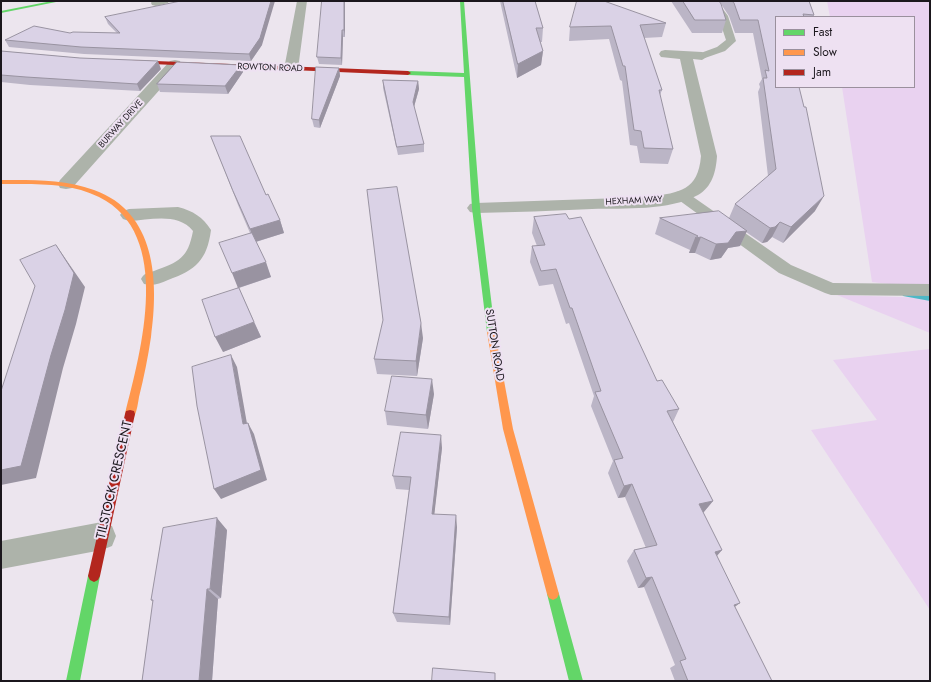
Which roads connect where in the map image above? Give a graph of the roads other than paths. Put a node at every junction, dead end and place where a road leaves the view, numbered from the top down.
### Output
1 (59, 1) edge
2 (302, 1) edge
3 (462, 1) edge
4 (712, 1) edge
5 (1, 12) edge
6 (665, 54) dead end
7 (686, 55) junction
8 (702, 56) joint
9 (122, 62) edge
10 (175, 64) junction
11 (291, 69) junction
12 (467, 76) junction
13 (1, 182) edge
14 (66, 184) junction
15 (681, 195) junction
16 (476, 208) junction
17 (129, 215) junction
18 (151, 279) junction
19 (930, 290) edge
20 (102, 536) junction
21 (1, 555) edge
22 (73, 681) edge
23 (576, 681) edge

1 - 5 street
2 - 11 street
3 - 12 street, SUTTON ROAD
4 - 8 lane
6 - 7 street
7 - 8 street
7 - 15 street, HEXHAM WAY
9 - 10 street, ROWTON ROAD
10 - 11 street, ROWTON ROAD
10 - 14 street, BURWAY DRIVE
11 - 12 street, ROWTON ROAD
12 - 16 street, SUTTON ROAD
13 - 14 street, TILSTOCK CRESCENT
14 - 17 street, TILSTOCK CRESCENT
15 - 16 street, HEXHAM WAY
15 - 19 lane
16 - 23 street, SUTTON ROAD
17 - 18 street, TILSTOCK CRESCENT
17 - 18 street
18 - 20 street, TILSTOCK CRESCENT
20 - 21 street
20 - 22 street, TILSTOCK CRESCENT

